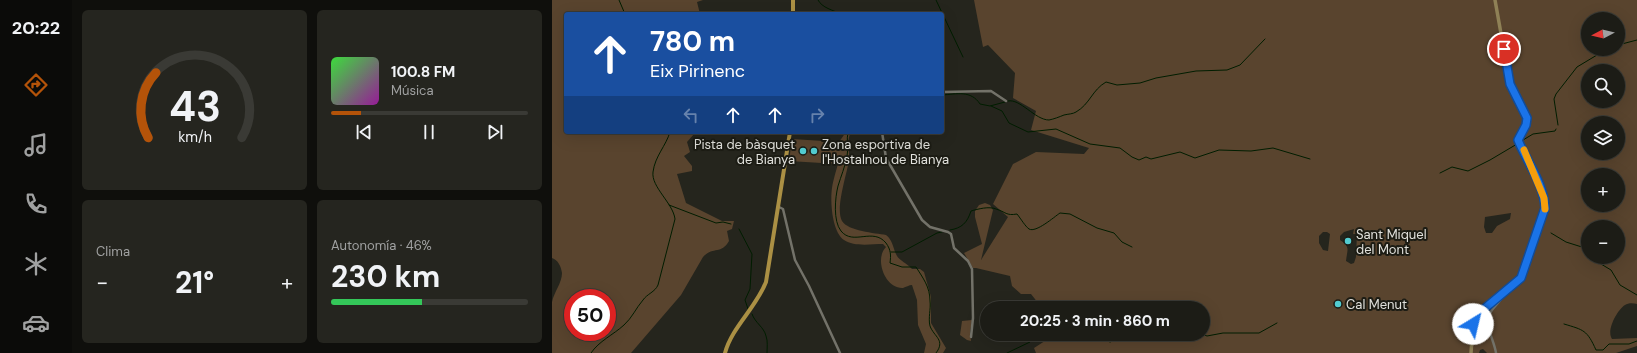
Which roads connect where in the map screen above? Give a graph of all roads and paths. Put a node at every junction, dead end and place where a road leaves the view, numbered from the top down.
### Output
1 (793, 0) edge
2 (1495, 0) edge
3 (793, 12) edge
4 (944, 92) edge
5 (1006, 101) dead end
6 (790, 134) edge
7 (882, 134) edge
8 (779, 207) junction
9 (1506, 291) junction
10 (971, 337) dead end
11 (725, 353) edge
12 (840, 353) edge
13 (1471, 353) edge
14 (1496, 353) edge

1 - 3 main road
2 - 9 main road
4 - 5 street
6 - 8 main road
7 - 10 street
8 - 11 main road
8 - 12 street
9 - 13 main road
9 - 14 street

